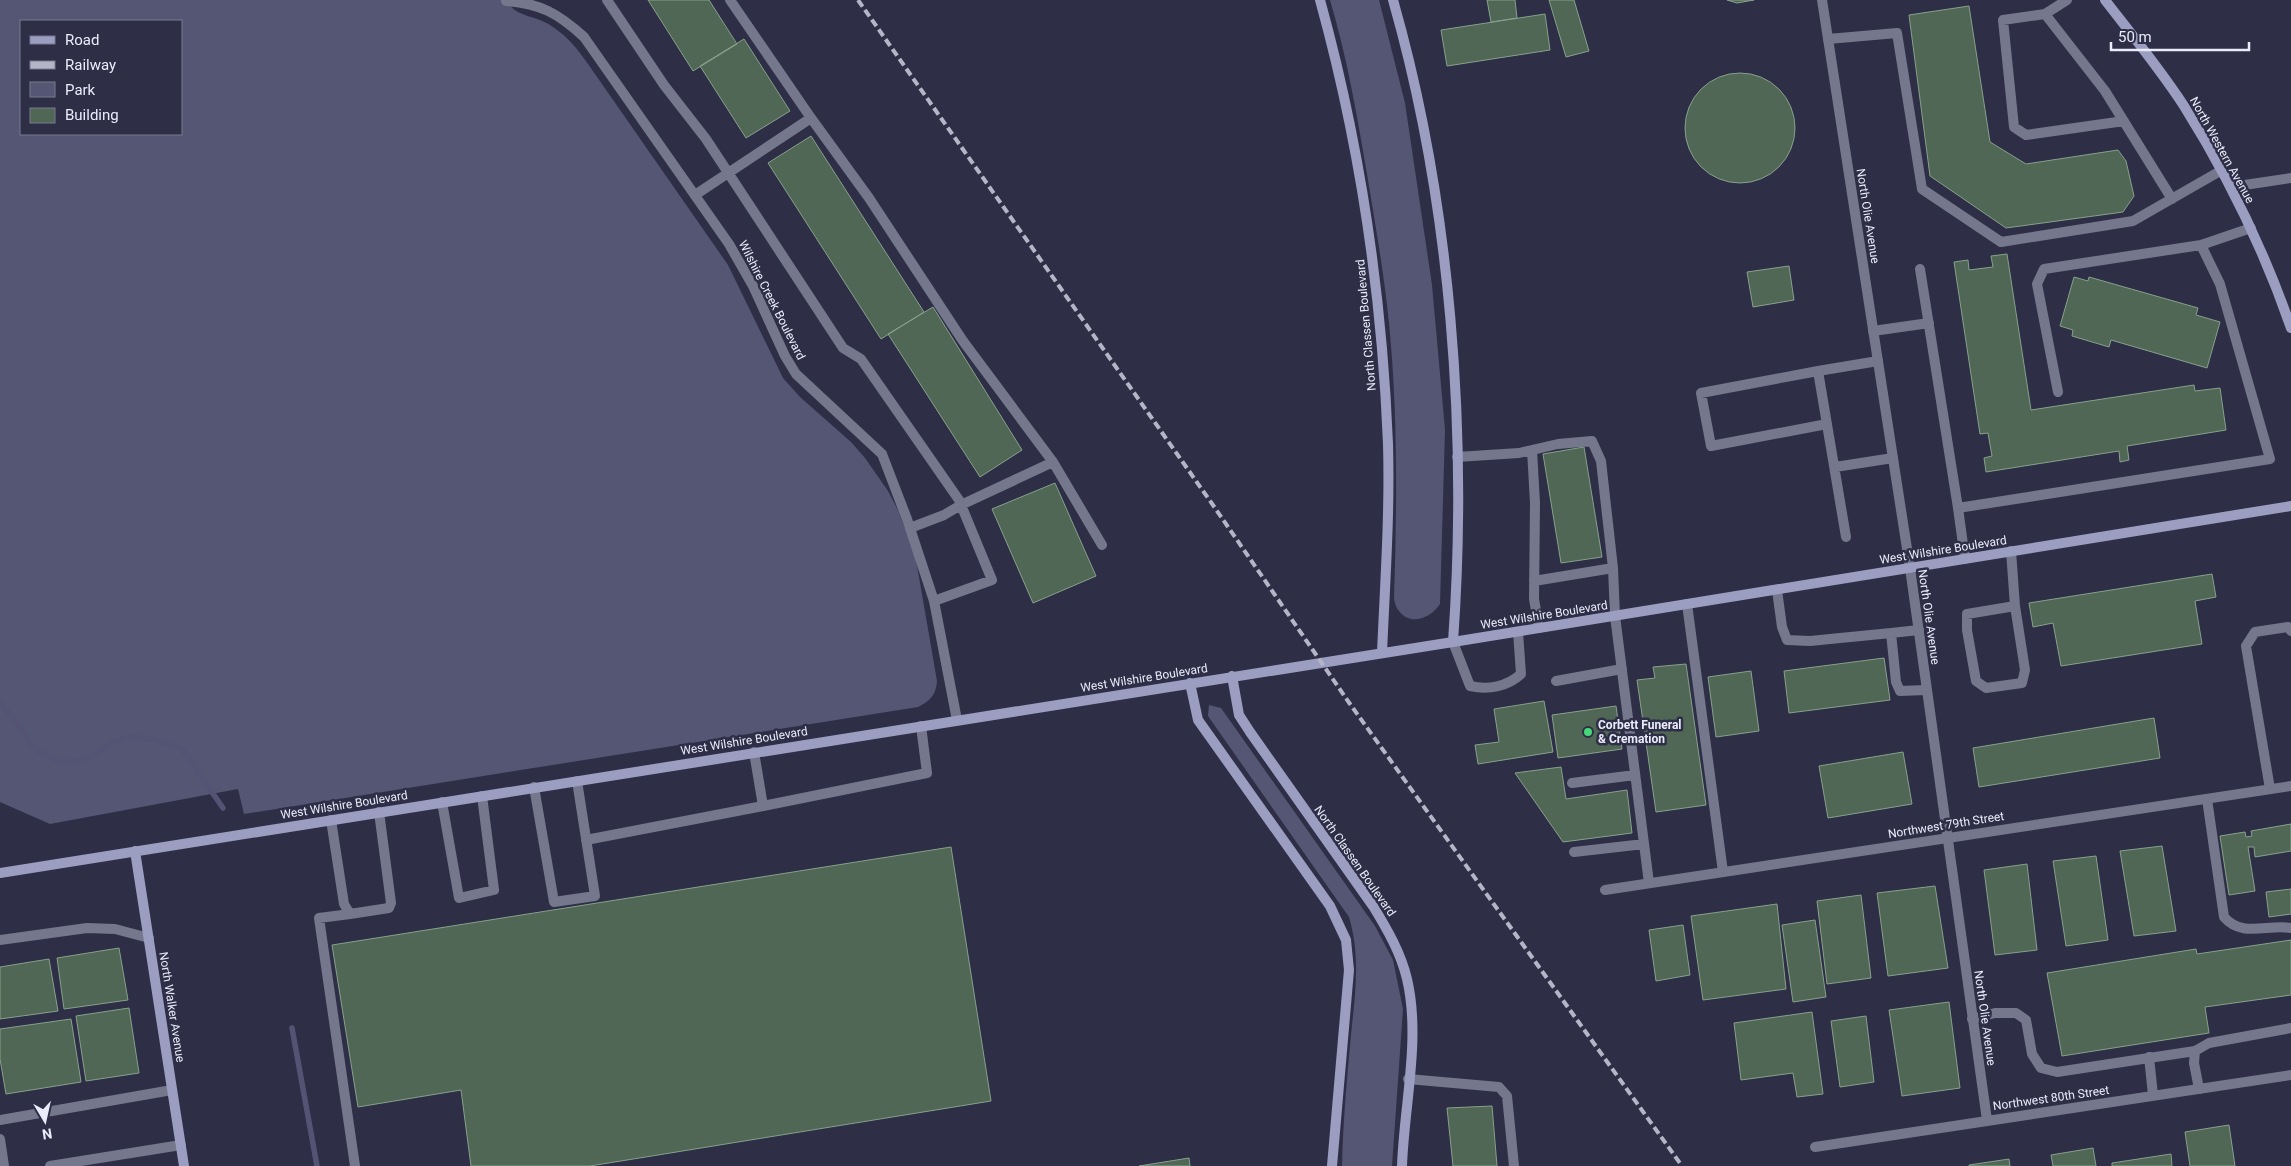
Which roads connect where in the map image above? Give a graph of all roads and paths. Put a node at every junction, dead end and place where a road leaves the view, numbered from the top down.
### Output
1 (607, 0) edge
2 (730, 0) edge
3 (1320, 0) edge
4 (1393, 0) edge
5 (1822, 0) edge
6 (2067, 0) edge
7 (2105, 0) edge
8 (511, 1) edge
9 (2045, 14) junction
10 (1828, 39) junction
11 (811, 118) junction
12 (2124, 121) junction
13 (2222, 170) junction
14 (728, 173) junction
15 (2291, 178) edge
16 (2231, 187) junction
17 (695, 195) junction
18 (2172, 199) junction
19 (2250, 228) junction
20 (2201, 245) junction
21 (1920, 269) dead end
22 (1929, 323) junction
23 (2291, 328) edge
24 (1873, 331) junction
25 (1878, 361) junction
26 (1818, 371) junction
27 (2058, 392) dead end
28 (1827, 424) junction
29 (1532, 450) junction
30 (1457, 457) junction
31 (1893, 458) junction
32 (1053, 462) junction
33 (1834, 467) junction
34 (961, 505) junction
35 (2291, 506) edge
36 (1958, 508) junction
37 (910, 528) junction
38 (1846, 537) dead end
39 (1102, 545) dead end
40 (2011, 551) junction
41 (1965, 559) junction
42 (1613, 568) junction
43 (1910, 568) junction
44 (1534, 581) junction
45 (1777, 590) junction
46 (934, 601) junction
47 (1687, 604) junction
48 (2015, 606) junction
49 (1615, 616) junction
50 (1539, 628) junction
51 (1918, 630) junction
52 (2291, 631) edge
53 (1518, 632) junction
54 (1891, 633) junction
55 (1453, 642) junction
56 (1382, 652) junction
57 (1622, 669) junction
58 (1232, 676) junction
59 (1556, 681) dead end
60 (1190, 683) junction
61 (1926, 690) junction
62 (957, 720) junction
63 (921, 726) junction
64 (754, 752) junction
65 (1635, 775) junction
66 (577, 781) junction
67 (1572, 783) dead end
68 (2291, 786) edge
69 (534, 787) junction
70 (2270, 789) junction
71 (482, 796) junction
72 (2207, 799) junction
73 (442, 802) junction
74 (763, 806) junction
75 (379, 812) junction
76 (331, 820) junction
77 (1946, 838) junction
78 (586, 840) junction
79 (1644, 844) junction
80 (135, 851) junction
81 (1574, 852) dead end
82 (1724, 872) junction
83 (0, 873) edge
84 (1649, 883) junction
85 (1605, 890) dead end
86 (350, 914) junction
87 (2291, 928) edge
88 (149, 938) junction
89 (0, 940) edge
90 (1972, 1019) junction
91 (2291, 1028) edge
92 (2195, 1051) junction
93 (2149, 1057) junction
94 (2291, 1075) edge
95 (1408, 1080) junction
96 (2199, 1089) junction
97 (172, 1090) junction
98 (2153, 1095) junction
99 (0, 1120) edge
100 (1987, 1120) junction
101 (0, 1139) edge
102 (181, 1145) junction
103 (1815, 1147) dead end
104 (4, 1166) edge
105 (50, 1166) edge
106 (184, 1166) edge
107 (355, 1166) edge
108 (1332, 1166) edge
109 (1402, 1166) edge
110 (1514, 1166) edge

1 - 14 street
2 - 11 street
3 - 56 main road, North Classen Boulevard
4 - 30 main road
5 - 10 street, North Olie Avenue
6 - 9 street
7 - 13 main road, North Western Avenue
8 - 17 street, Wilshire Creek Boulevard
9 - 12 street
9 - 12 street
10 - 18 street
10 - 24 street, North Olie Avenue
11 - 14 street
11 - 32 street
12 - 18 street
13 - 16 main road, North Western Avenue
13 - 18 street
14 - 17 street
14 - 34 street
15 - 16 street
16 - 19 main road, North Western Avenue
17 - 37 street, Wilshire Creek Boulevard
19 - 20 street
19 - 23 main road, North Western Avenue
20 - 27 street
20 - 36 street
21 - 22 street
22 - 24 street
22 - 36 street
24 - 25 street, North Olie Avenue
25 - 26 street
25 - 31 street, North Olie Avenue
26 - 28 street
26 - 28 street
28 - 33 street
29 - 30 street
29 - 42 street
29 - 44 street
30 - 55 main road
31 - 33 street
31 - 43 street, North Olie Avenue
32 - 34 street
32 - 39 street
33 - 38 street
34 - 37 street
34 - 46 street
35 - 40 main road, West Wilshire Boulevard
36 - 41 street
37 - 46 street, Wilshire Creek Boulevard
40 - 41 main road, West Wilshire Boulevard
40 - 48 street
41 - 43 main road, West Wilshire Boulevard
42 - 44 street
42 - 49 street
43 - 45 main road, West Wilshire Boulevard
43 - 51 street, North Olie Avenue
44 - 50 street
45 - 47 main road, West Wilshire Boulevard
45 - 54 street
46 - 62 street, Wilshire Creek Boulevard
47 - 49 main road, West Wilshire Boulevard
47 - 82 street
48 - 48 street
49 - 50 main road, West Wilshire Boulevard
49 - 57 street
50 - 53 main road, West Wilshire Boulevard
51 - 54 street
51 - 61 street, North Olie Avenue
52 - 70 street
53 - 55 main road, West Wilshire Boulevard
53 - 55 street
54 - 61 street
55 - 56 main road, West Wilshire Boulevard
56 - 58 main road, West Wilshire Boulevard
57 - 59 street
57 - 65 street
58 - 60 main road, West Wilshire Boulevard
58 - 95 main road, North Classen Boulevard
60 - 62 main road, West Wilshire Boulevard
60 - 108 main road
61 - 77 street, North Olie Avenue
62 - 63 main road, West Wilshire Boulevard
63 - 64 main road, West Wilshire Boulevard
63 - 74 street
64 - 66 main road, West Wilshire Boulevard
64 - 74 street
65 - 67 street
65 - 79 street
66 - 69 main road, West Wilshire Boulevard
66 - 78 street
68 - 70 street, Northwest 79th Street
69 - 71 main road, West Wilshire Boulevard
69 - 78 street
70 - 72 street, Northwest 79th Street
71 - 73 main road, West Wilshire Boulevard
71 - 73 street
72 - 77 street, Northwest 79th Street
72 - 87 street
73 - 75 main road, West Wilshire Boulevard
74 - 78 street
75 - 76 main road, West Wilshire Boulevard
75 - 86 street
76 - 80 main road, West Wilshire Boulevard
76 - 86 street
77 - 82 street, Northwest 79th Street
77 - 90 street, North Olie Avenue
79 - 81 street
79 - 84 street
80 - 83 main road, West Wilshire Boulevard
80 - 88 main road, North Walker Avenue
82 - 84 street, Northwest 79th Street
84 - 85 street, Northwest 79th Street
86 - 107 street
88 - 89 street
88 - 97 main road, North Walker Avenue
90 - 93 street
90 - 100 street, North Olie Avenue
91 - 92 street
92 - 93 street
92 - 96 street
93 - 98 street
94 - 96 street, Northwest 80th Street
95 - 109 main road, North Classen Boulevard
95 - 110 street
96 - 98 street, Northwest 80th Street
97 - 99 street
97 - 102 main road, North Walker Avenue
98 - 100 street, Northwest 80th Street
100 - 103 street, Northwest 80th Street
101 - 104 street
102 - 105 street
102 - 106 main road, North Walker Avenue

